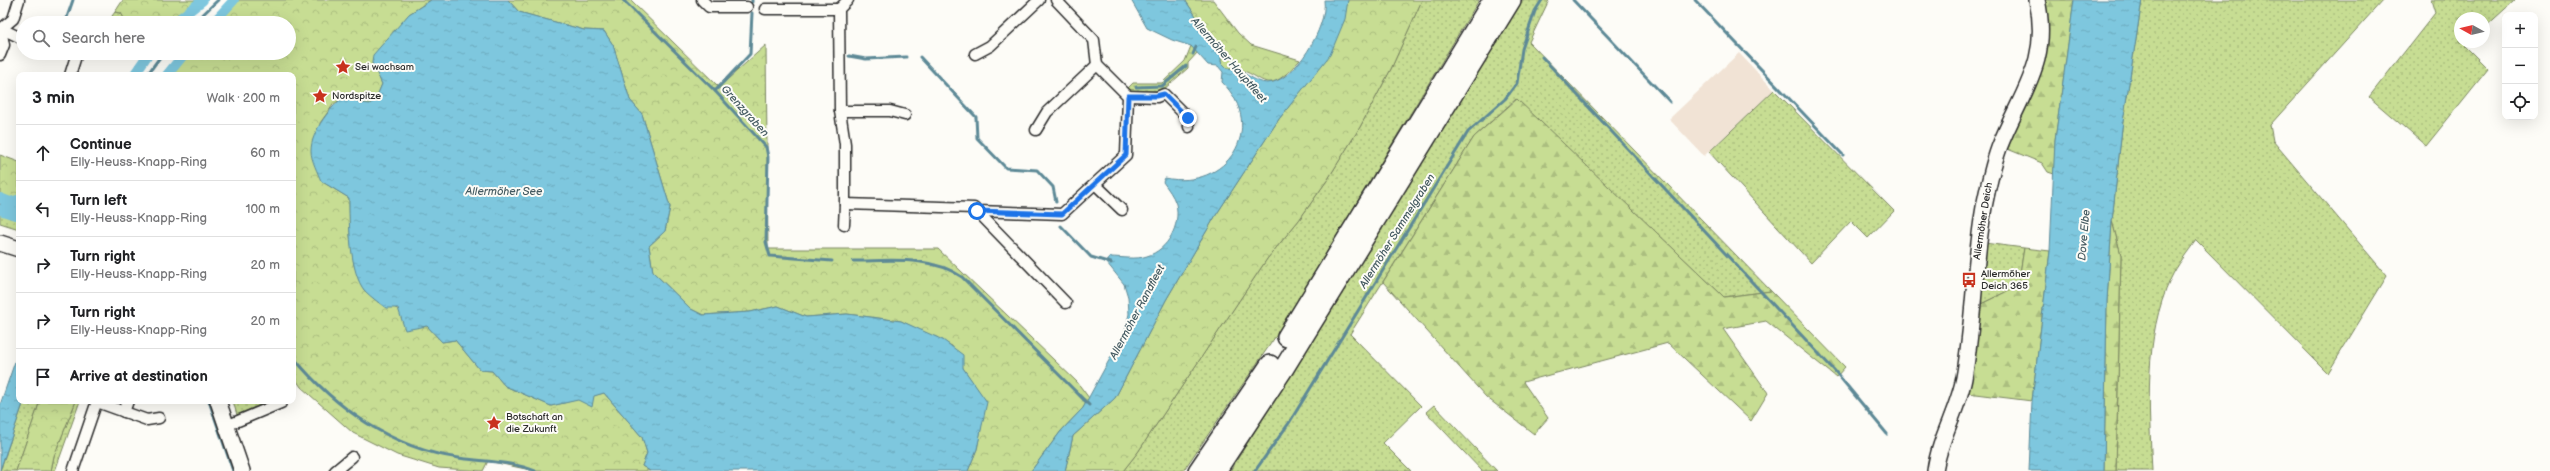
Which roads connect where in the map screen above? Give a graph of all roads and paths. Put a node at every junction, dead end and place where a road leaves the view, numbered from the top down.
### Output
1 (20, 0) edge
2 (702, 0) edge
3 (848, 0) edge
4 (1039, 0) edge
5 (1056, 0) edge
6 (1492, 0) edge
7 (1510, 0) edge
8 (2037, 0) edge
9 (814, 4) edge
10 (747, 7) dead end
11 (765, 9) dead end
12 (839, 9) junction
13 (0, 28) edge
14 (16, 36) edge
15 (975, 54) dead end
16 (0, 55) edge
17 (75, 60) edge
18 (1097, 65) junction
19 (71, 72) edge
20 (1128, 96) junction
21 (840, 110) junction
22 (905, 115) dead end
23 (1189, 127) dead end
24 (1036, 130) dead end
25 (1096, 185) junction
26 (845, 204) junction
27 (1122, 210) dead end
28 (977, 211) junction
29 (844, 225) dead end
30 (0, 243) edge
31 (16, 249) edge
32 (1066, 303) dead end
33 (96, 404) edge
34 (102, 404) edge
35 (127, 404) edge
36 (219, 404) edge
37 (279, 404) edge
38 (124, 412) junction
39 (159, 418) dead end
40 (226, 426) junction
41 (352, 457) dead end
42 (73, 471) edge
43 (242, 471) edge
44 (335, 471) edge
45 (1198, 471) edge
46 (1216, 471) edge
47 (1935, 471) edge

1 - 13 street
2 - 10 street
3 - 12 street
4 - 15 street
5 - 18 street
6 - 45 highway
7 - 46 highway
8 - 47 street, Allermöher Deich
9 - 11 street
9 - 12 street
12 - 21 street
13 - 14 street
13 - 16 street
17 - 19 street
18 - 20 street
18 - 24 street
20 - 23 street
20 - 25 street
21 - 22 street
21 - 26 street
25 - 27 street
25 - 28 street
26 - 28 street
26 - 29 street
28 - 32 street
30 - 31 street
33 - 42 street
34 - 38 street
35 - 38 street
36 - 40 street
37 - 40 street
38 - 39 street
40 - 43 street
41 - 44 street

